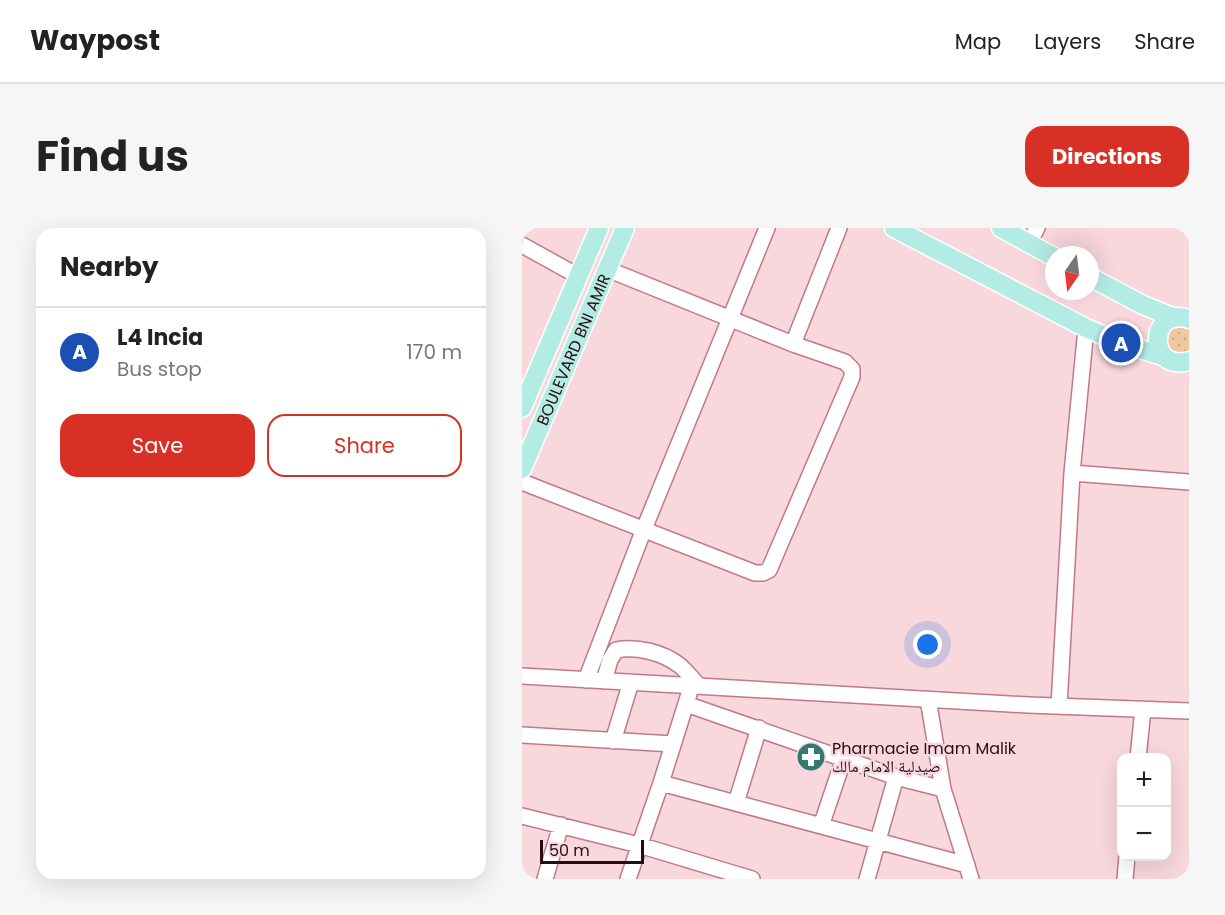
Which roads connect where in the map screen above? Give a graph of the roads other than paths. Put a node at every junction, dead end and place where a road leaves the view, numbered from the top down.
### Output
1 (599, 228) edge
2 (625, 228) edge
3 (767, 228) edge
4 (839, 228) edge
5 (894, 228) edge
6 (1001, 228) edge
7 (1033, 235) edge
8 (522, 245) edge
9 (1045, 248) edge
10 (607, 269) junction
11 (578, 276) junction
12 (1099, 282) edge
13 (729, 318) junction
14 (1182, 318) edge
15 (1086, 328) junction
16 (793, 344) junction
17 (1181, 362) edge
18 (522, 408) edge
19 (522, 469) edge
20 (1072, 473) junction
21 (522, 482) edge
22 (1189, 482) edge
23 (644, 529) junction
24 (522, 676) edge
25 (586, 680) junction
26 (604, 681) junction
27 (631, 682) junction
28 (695, 685) junction
29 (928, 699) junction
30 (686, 704) junction
31 (1059, 706) junction
32 (1143, 709) junction
33 (1189, 711) edge
34 (759, 728) junction
35 (522, 735) edge
36 (613, 741) junction
37 (673, 744) junction
38 (1139, 753) edge
39 (844, 758) junction
40 (896, 777) junction
41 (661, 783) junction
42 (943, 789) junction
43 (736, 803) junction
44 (522, 816) edge
45 (561, 825) junction
46 (821, 826) junction
47 (877, 842) junction
48 (639, 845) junction
49 (1127, 861) edge
50 (704, 872) edge
51 (969, 872) edge
52 (545, 879) edge
53 (628, 879) edge
54 (752, 879) edge
55 (867, 879) edge
56 (1125, 879) edge

1 - 11 main road, BOULEVARD BNI AMIR
2 - 10 main road, BOULEVARD BNI AMIR
3 - 13 street
4 - 16 street
5 - 15 main road
6 - 7 main road
7 - 9 main road
8 - 11 street
10 - 13 street
10 - 19 main road, BOULEVARD BNI AMIR
11 - 18 main road, BOULEVARD BNI AMIR
12 - 14 main road
13 - 16 street
13 - 23 street
14 - 17 main road
15 - 17 main road
15 - 20 street
16 - 23 street
20 - 22 street
20 - 31 street
21 - 23 street
23 - 25 street
24 - 25 street
25 - 26 street
26 - 27 street
26 - 28 street
27 - 28 street
27 - 36 street
28 - 29 street
28 - 30 street
29 - 31 street
29 - 42 street
30 - 34 street
30 - 37 street
31 - 32 street
32 - 33 street
32 - 38 street
34 - 39 street
34 - 43 street
35 - 36 street
36 - 37 street
37 - 41 street
39 - 40 street
39 - 46 street
40 - 42 street
40 - 47 street
41 - 43 street
41 - 48 street
42 - 51 street
43 - 46 street
44 - 45 street
45 - 48 street
45 - 52 street
46 - 47 street
47 - 51 street
47 - 55 street
48 - 50 street
48 - 53 street
49 - 56 street
50 - 54 street

